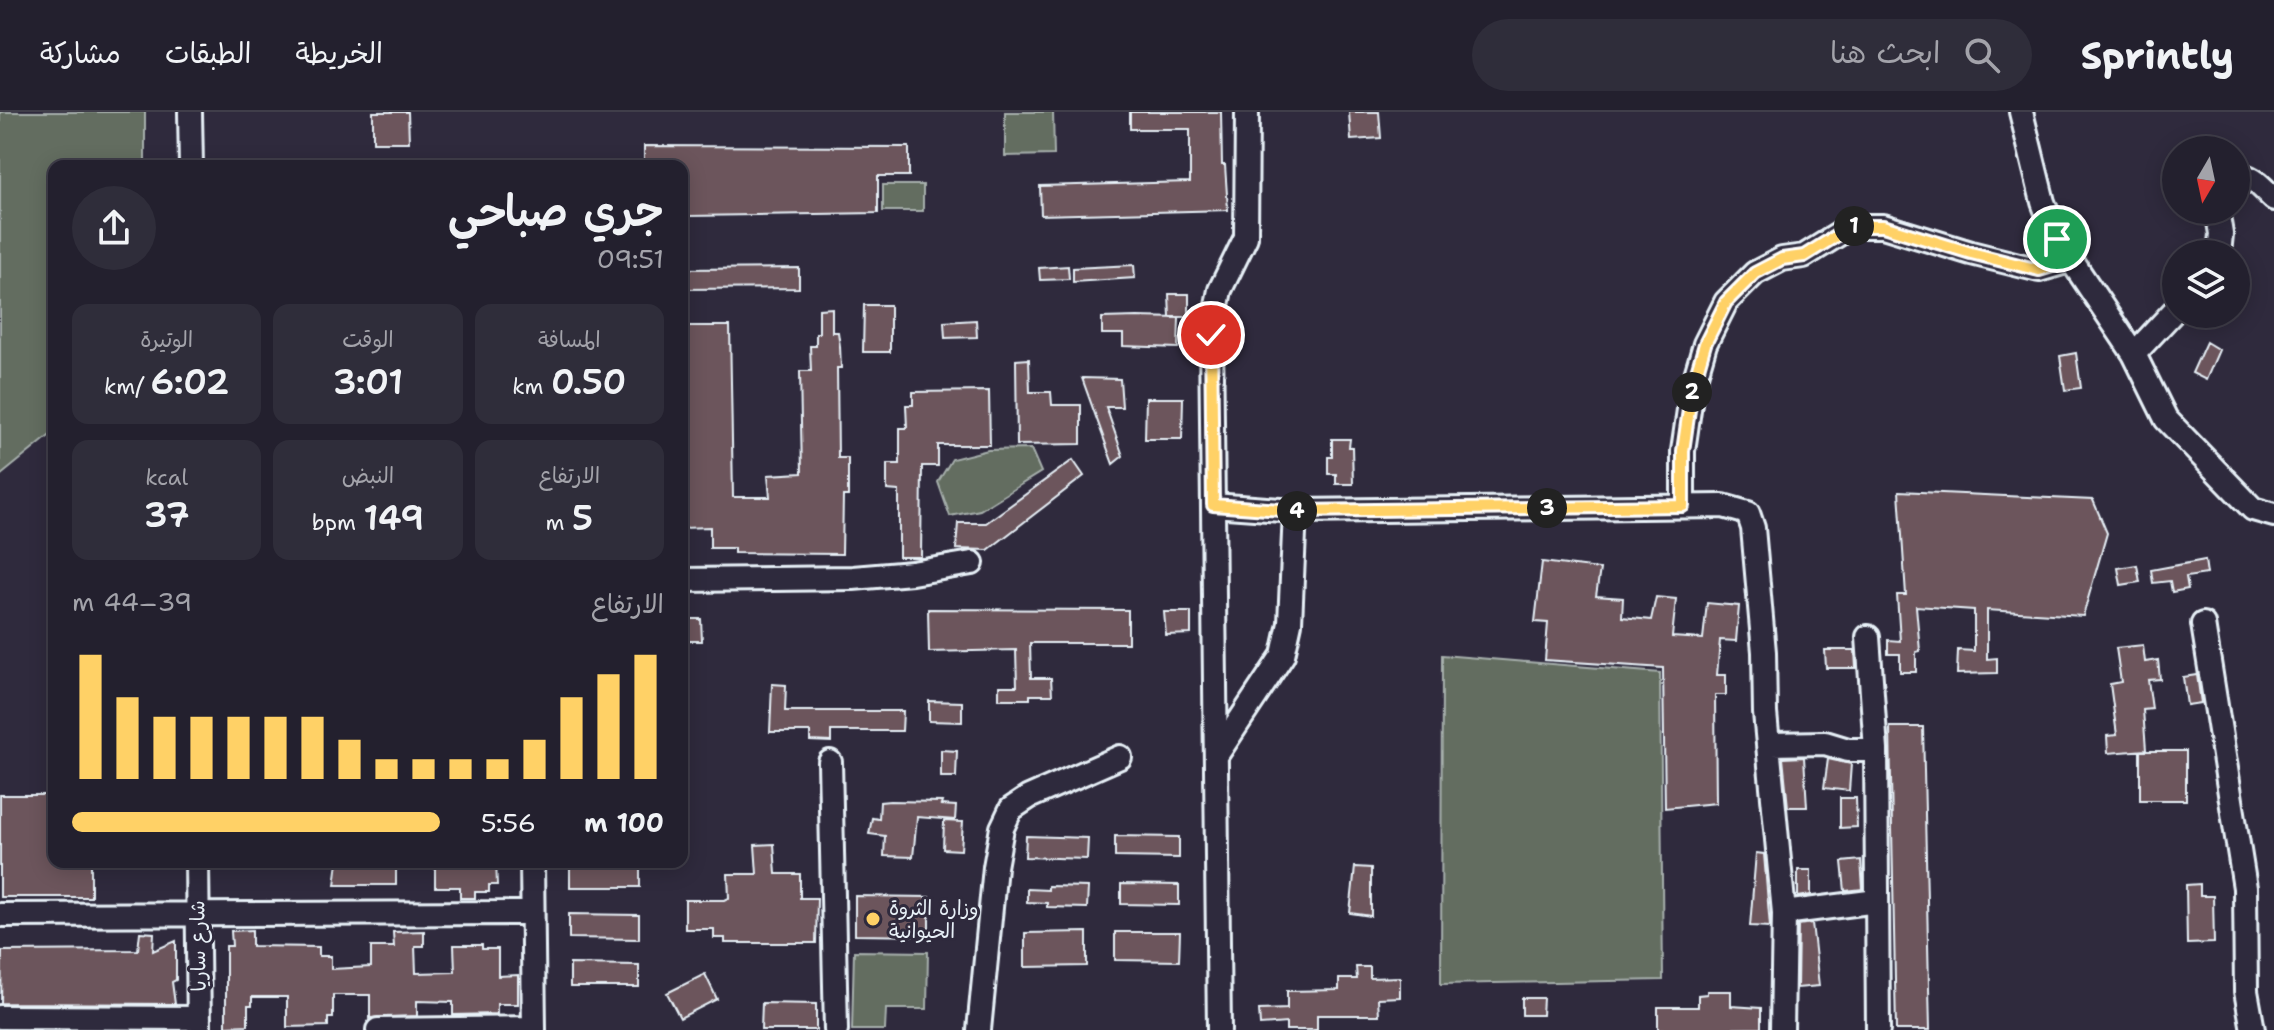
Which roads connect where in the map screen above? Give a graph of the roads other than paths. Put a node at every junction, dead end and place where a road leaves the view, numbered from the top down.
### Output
1 (190, 112) edge
2 (1247, 112) edge
3 (2021, 112) edge
4 (191, 160) edge
5 (2250, 178) edge
6 (2274, 199) edge
7 (2072, 260) junction
8 (2162, 324) edge
9 (2134, 354) junction
10 (1213, 505) junction
11 (1683, 506) junction
12 (1295, 511) junction
13 (2274, 515) edge
14 (972, 563) dead end
15 (688, 580) edge
16 (2203, 624) dead end
17 (1868, 637) dead end
18 (1770, 744) junction
19 (1876, 750) junction
20 (1216, 756) junction
21 (1120, 757) dead end
22 (830, 762) dead end
23 (197, 868) edge
24 (532, 868) edge
25 (1877, 901) junction
26 (532, 913) junction
27 (1784, 913) junction
28 (197, 914) junction
29 (0, 915) edge
30 (0, 1017) edge
31 (199, 1024) edge
32 (534, 1029) edge
33 (378, 1030) edge
34 (836, 1030) edge
35 (979, 1030) edge
36 (1219, 1030) edge
37 (1782, 1030) edge
38 (1878, 1030) edge
39 (2253, 1030) edge

1 - 4 street
2 - 10 street
3 - 7 street
5 - 6 street
7 - 9 street
7 - 11 street
8 - 9 street
9 - 13 street
10 - 12 street
10 - 20 street
11 - 12 street
11 - 18 street
12 - 20 street
14 - 15 street
16 - 39 street
17 - 19 street
18 - 19 street
18 - 27 street
19 - 25 street
20 - 36 street
21 - 35 street
22 - 34 street
23 - 28 street, شارع ساريا
24 - 26 street
25 - 27 street
25 - 38 street
26 - 28 street
26 - 32 street
27 - 37 street
28 - 29 street
28 - 31 street, شارع ساريا
30 - 31 street
32 - 33 street

